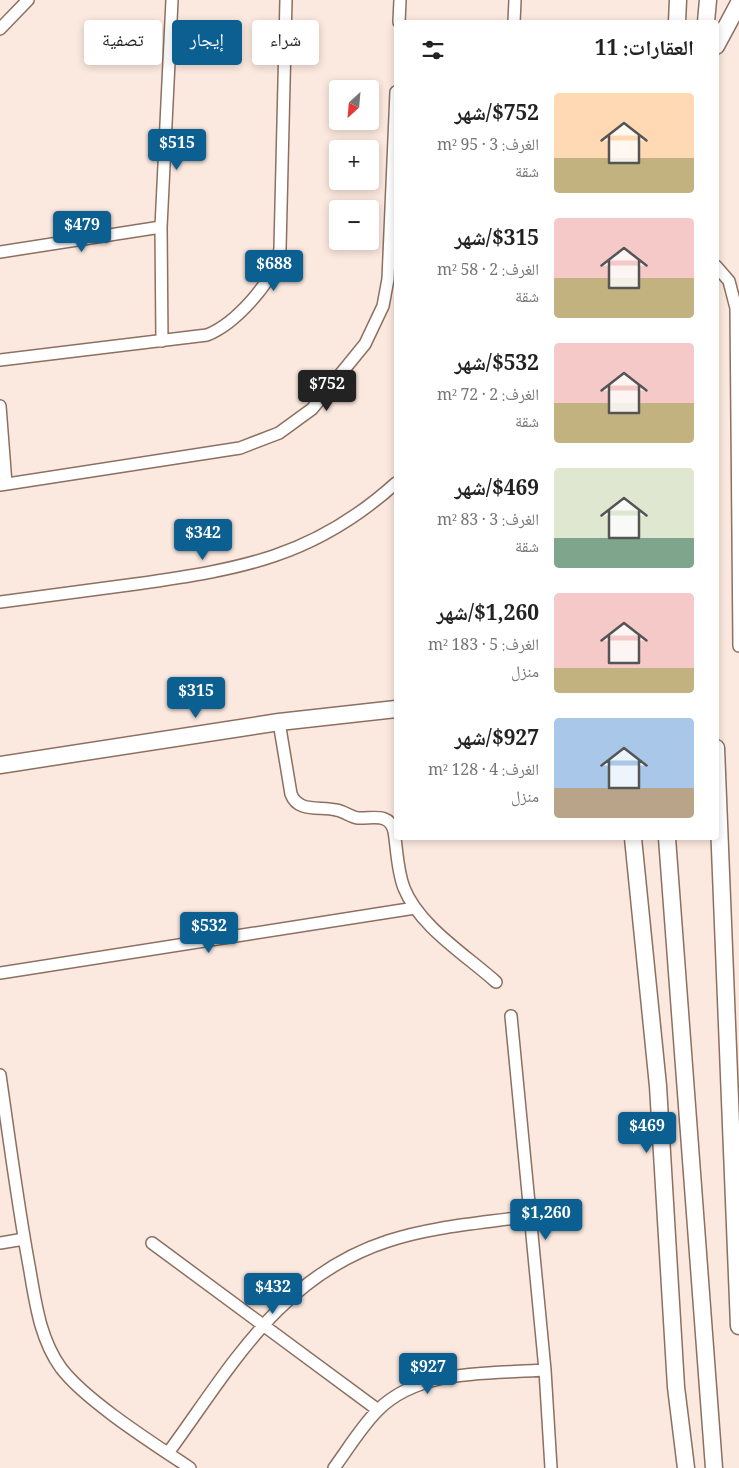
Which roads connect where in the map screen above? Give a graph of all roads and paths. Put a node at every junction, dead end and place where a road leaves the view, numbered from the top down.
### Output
1 (28, 0) edge
2 (172, 0) edge
3 (286, 0) edge
4 (400, 0) edge
5 (514, 0) edge
6 (678, 0) edge
7 (708, 0) edge
8 (739, 4) edge
9 (399, 20) edge
10 (514, 20) edge
11 (677, 20) edge
12 (706, 20) edge
13 (0, 29) edge
14 (719, 41) edge
15 (394, 139) edge
16 (161, 228) junction
17 (0, 252) edge
18 (719, 269) edge
19 (162, 341) junction
20 (0, 360) edge
21 (0, 406) edge
22 (3, 485) edge
23 (394, 485) edge
24 (0, 602) edge
25 (739, 646) edge
26 (394, 709) edge
27 (279, 722) junction
28 (0, 766) edge
29 (719, 823) edge
30 (394, 831) edge
31 (396, 840) edge
32 (633, 840) edge
33 (667, 840) edge
34 (415, 908) junction
35 (0, 973) edge
36 (496, 982) dead end
37 (512, 1016) dead end
38 (0, 1075) edge
39 (530, 1216) junction
40 (24, 1239) junction
41 (0, 1243) edge
42 (152, 1243) dead end
43 (263, 1324) junction
44 (739, 1326) edge
45 (545, 1370) junction
46 (378, 1410) junction
47 (168, 1453) junction
48 (190, 1468) edge
49 (334, 1468) edge
50 (551, 1468) edge
51 (686, 1468) edge
52 (714, 1468) edge

1 - 13 street
2 - 16 street
3 - 19 street
4 - 9 street
5 - 10 street
6 - 11 main road
7 - 12 main road
8 - 14 main road
15 - 22 street
16 - 17 street
16 - 19 street
18 - 25 street
19 - 20 street
21 - 22 street
23 - 24 street
26 - 27 main road
27 - 28 main road
27 - 30 street
29 - 44 main road
31 - 34 street
32 - 51 main road
33 - 52 main road
34 - 35 street
34 - 36 street
37 - 39 street
38 - 40 street
39 - 43 street
39 - 45 street
40 - 41 street
40 - 47 street
42 - 43 street
43 - 46 street
43 - 47 street
45 - 46 street
45 - 50 street
46 - 49 street
47 - 48 street

